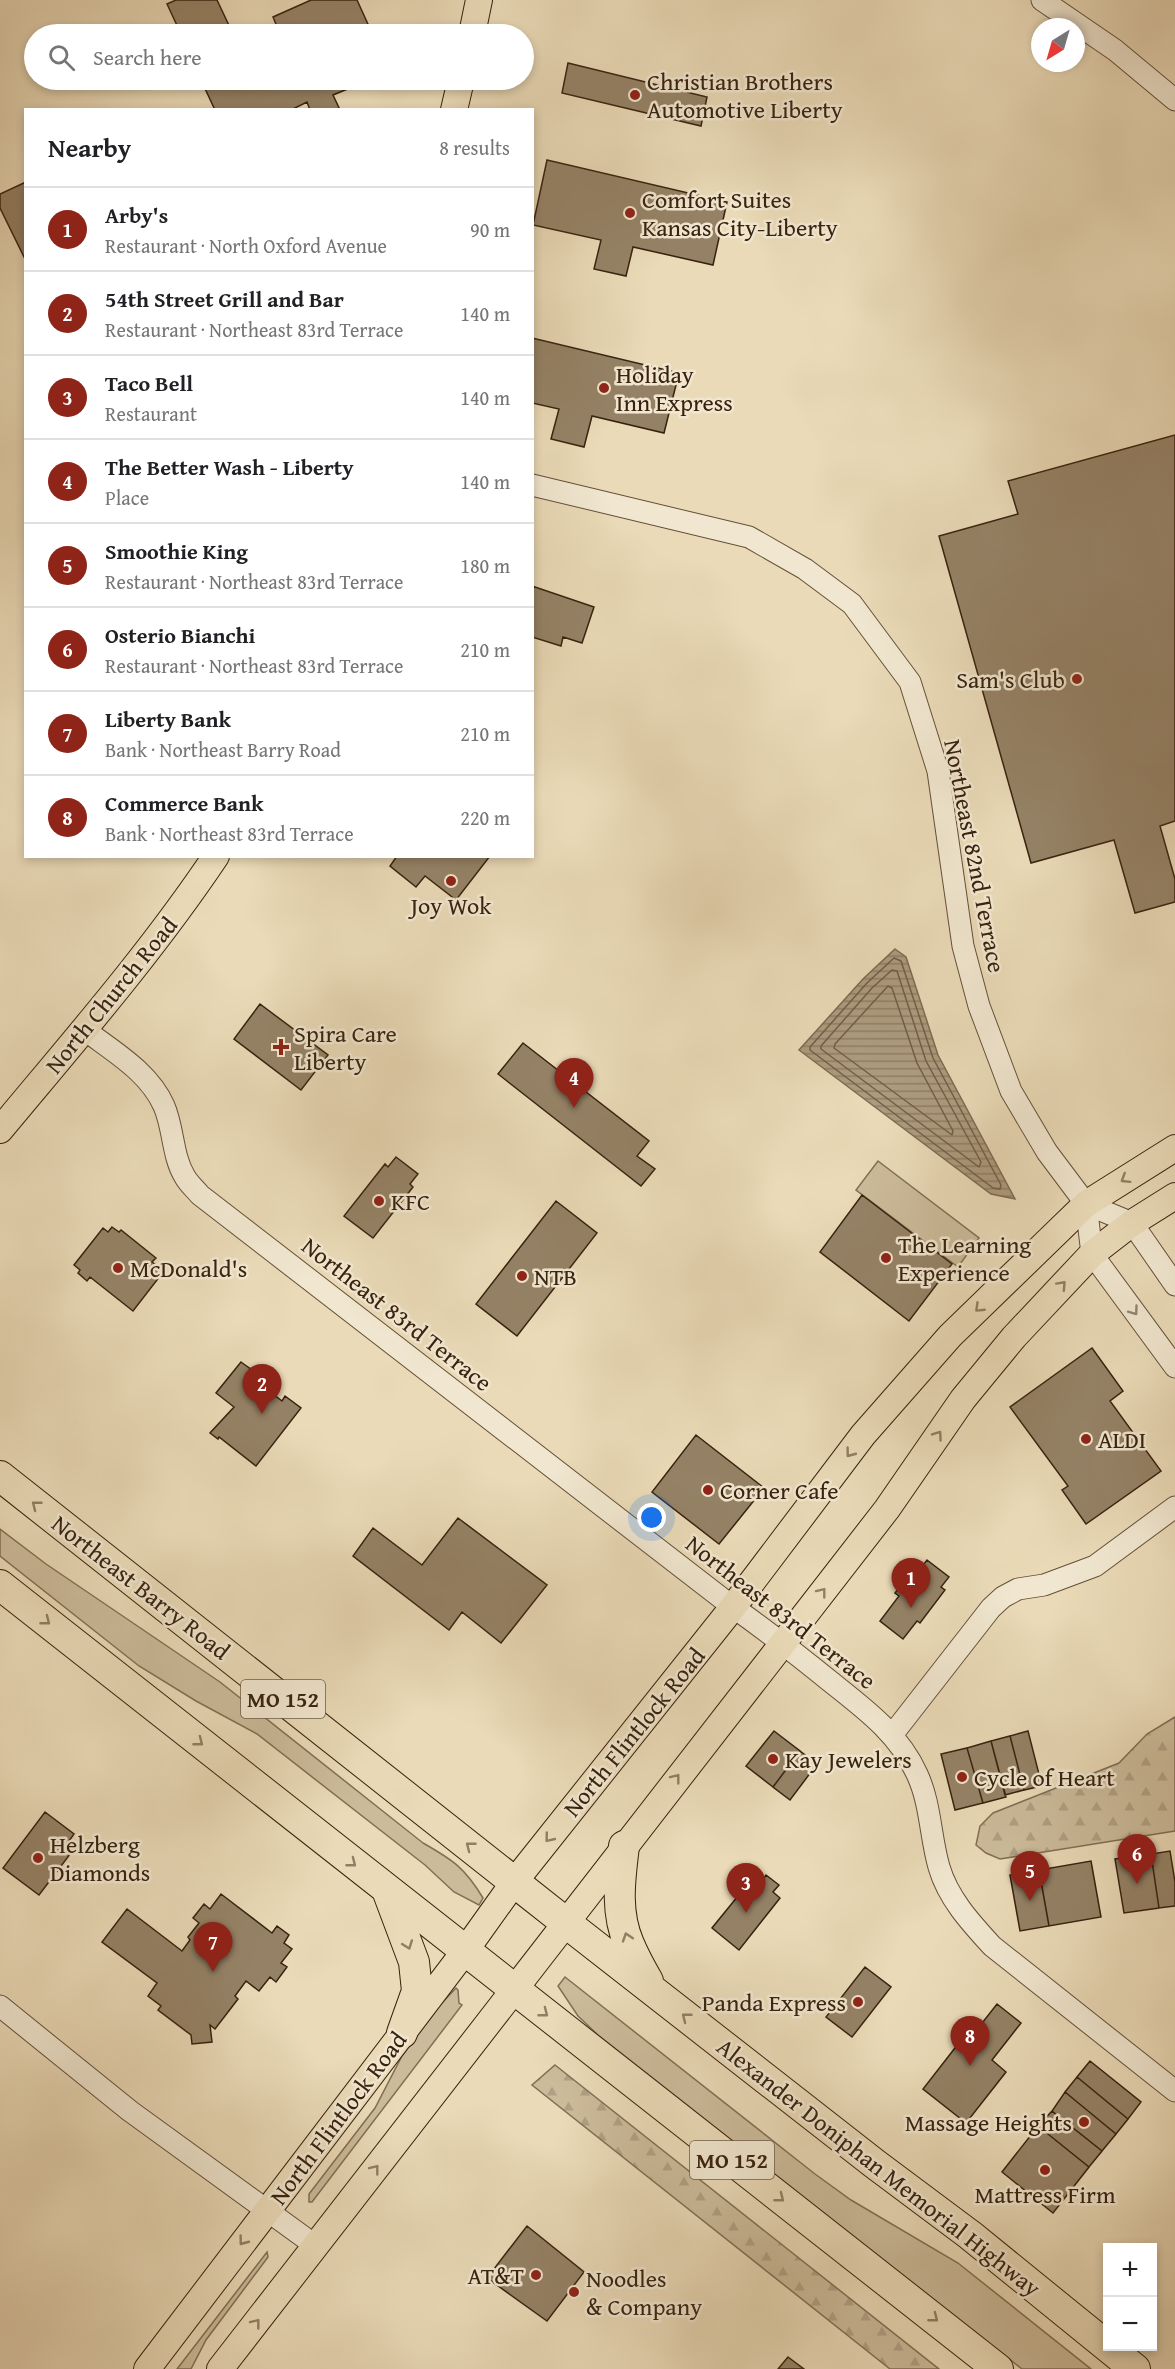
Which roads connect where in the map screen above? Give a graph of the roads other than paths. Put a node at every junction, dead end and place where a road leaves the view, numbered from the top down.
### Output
1 (479, 0) edge
2 (1042, 0) edge
3 (474, 24) edge
4 (459, 90) edge
5 (1175, 100) edge
6 (454, 108) edge
7 (534, 485) edge
8 (215, 858) edge
9 (85, 1030) junction
10 (0, 1130) edge
11 (1175, 1148) edge
12 (1175, 1196) edge
13 (1086, 1204) junction
14 (1132, 1223) junction
15 (1092, 1254) junction
16 (1175, 1285) edge
17 (1175, 1367) edge
18 (0, 1476) edge
19 (1175, 1507) edge
20 (0, 1585) edge
21 (733, 1607) junction
22 (783, 1643) junction
23 (892, 1735) junction
24 (624, 1846) junction
25 (515, 1881) junction
26 (387, 1890) junction
27 (565, 1922) junction
28 (465, 1951) junction
29 (514, 1989) junction
30 (652, 1990) junction
31 (0, 2006) edge
32 (402, 2033) junction
33 (1175, 2091) edge
34 (267, 2210) junction
35 (316, 2246) junction
36 (147, 2369) edge
37 (220, 2369) edge
38 (998, 2369) edge
39 (1135, 2369) edge

1 - 3 main road
2 - 5 street
4 - 6 main road
7 - 13 street, Northeast 82nd Terrace
8 - 9 main road, North Church Road
9 - 10 main road, North Church Road
9 - 21 street, Northeast 83rd Terrace
11 -> 13 main road, North Flintlock Road
12 - 14 main road
13 - 14 street
13 - 15 street
13 -> 21 main road, North Flintlock Road
14 - 15 main road
14 - 16 street
15 -> 17 street
22 -> 15 main road
25 -> 18 highway, Northeast Barry Road / MO 152
19 - 23 street
20 -> 26 highway, MO 152
21 - 22 street, Northeast 83rd Terrace
21 -> 25 main road, North Flintlock Road
22 - 23 street, Northeast 83rd Terrace
24 -> 22 main road
23 - 33 street, Northeast 83rd Terrace
24 - 27 main road
30 -> 24 highway
25 - 27 highway, Northeast Barry Road / MO 152
25 - 28 main road, North Flintlock Road
26 - 28 highway, MO 152
26 -> 32 highway
27 - 29 main road
27 - 30 highway, Alexander Doniphan Memorial Highway / MO 152
28 - 29 highway, MO 152
28 - 32 main road, North Flintlock Road
35 -> 29 main road
29 -> 38 highway, MO 152
39 -> 30 highway, Alexander Doniphan Memorial Highway / MO 152
31 - 34 street
32 - 34 main road, North Flintlock Road
34 - 35 street
34 -> 36 main road, North Flintlock Road
37 -> 35 main road

